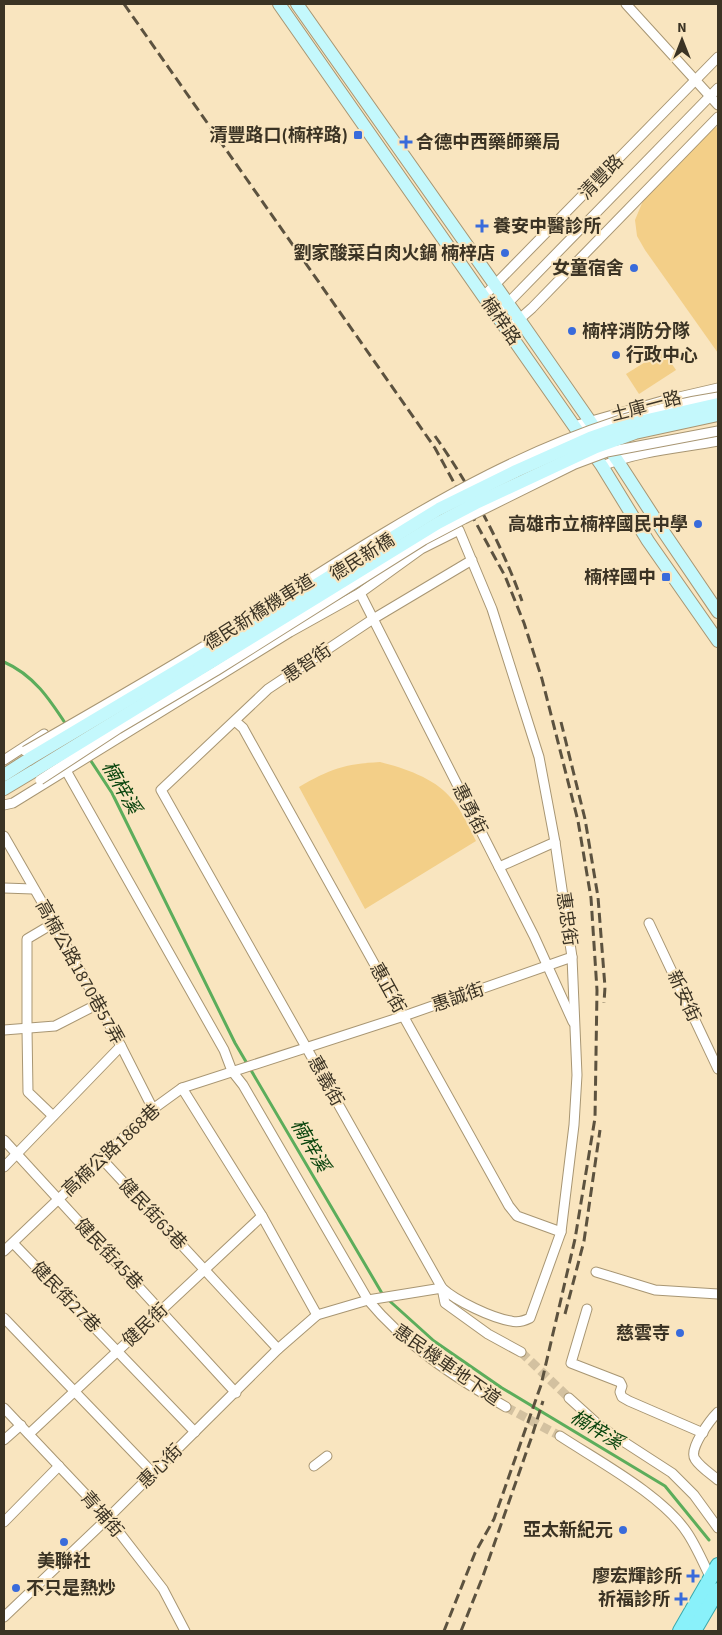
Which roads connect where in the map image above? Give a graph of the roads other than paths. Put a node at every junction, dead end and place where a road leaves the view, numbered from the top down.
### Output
1 (279, 4) edge
2 (297, 4) edge
3 (626, 4) edge
4 (718, 57) edge
5 (695, 80) junction
6 (718, 88) edge
7 (710, 96) junction
8 (718, 105) edge
9 (718, 117) edge
10 (496, 285) junction
11 (483, 297) junction
12 (508, 304) junction
13 (495, 314) junction
14 (519, 319) junction
15 (507, 330) junction
16 (718, 388) edge
17 (718, 397) edge
18 (718, 404) edge
19 (718, 415) edge
20 (590, 421) junction
21 (574, 426) junction
22 (718, 432) edge
23 (718, 441) edge
24 (617, 460) junction
25 (602, 466) junction
26 (472, 560) junction
27 (360, 593) junction
28 (718, 612) edge
29 (373, 619) junction
30 (718, 641) edge
31 (235, 721) junction
32 (4, 761) edge
33 (32, 765) junction
34 (71, 769) junction
35 (4, 775) edge
36 (4, 789) edge
37 (161, 790) joint
38 (4, 804) edge
39 (4, 836) edge
40 (555, 842) junction
41 (499, 867) junction
42 (4, 888) edge
43 (33, 889) junction
44 (54, 923) junction
45 (649, 923) dead end
46 (572, 957) junction
47 (548, 966) junction
48 (98, 1004) junction
49 (404, 1016) junction
50 (575, 1027) junction
51 (27, 1029) junction
52 (4, 1030) edge
53 (122, 1046) junction
54 (307, 1047) junction
55 (718, 1069) edge
56 (232, 1071) junction
57 (182, 1088) junction
58 (153, 1109) junction
59 (53, 1116) junction
60 (4, 1140) edge
61 (17, 1154) junction
62 (101, 1158) junction
63 (4, 1166) edge
64 (58, 1199) junction
65 (262, 1216) junction
66 (561, 1232) junction
67 (14, 1243) junction
68 (4, 1251) edge
69 (205, 1270) junction
70 (596, 1272) dead end
71 (442, 1288) junction
72 (718, 1294) edge
73 (368, 1300) junction
74 (587, 1309) dead end
75 (161, 1310) junction
76 (317, 1315) junction
77 (4, 1318) edge
78 (530, 1318) joint
79 (278, 1348) junction
80 (118, 1351) junction
81 (521, 1352) tunnel mouth
82 (75, 1391) junction
83 (236, 1393) junction
84 (569, 1398) tunnel mouth
85 (506, 1407) tunnel mouth
86 (4, 1408) edge
87 (718, 1412) edge
88 (21, 1426) junction
89 (195, 1432) junction
90 (703, 1432) junction
91 (29, 1434) junction
92 (560, 1436) tunnel mouth
93 (4, 1440) edge
94 (327, 1456) dead end
95 (59, 1466) junction
96 (314, 1466) dead end
97 (152, 1473) junction
98 (718, 1480) edge
99 (108, 1518) junction
100 (4, 1522) edge
101 (718, 1528) edge
102 (717, 1581) edge
103 (4, 1617) edge
104 (185, 1631) edge
105 (680, 1631) edge
106 (694, 1631) edge

1 - 11 street, 楠梓路
2 - 10 street, 楠梓路
3 - 5 street
4 - 5 street, 清豐路
5 - 7 street
5 - 10 street, 清豐路
6 - 7 street, 清豐路
7 - 8 street
7 - 12 street, 清豐路
9 - 14 street
10 - 11 street, 清豐路
10 - 12 street, 楠梓路
11 - 13 street, 楠梓路
12 - 13 street, 清豐路
12 - 14 street, 楠梓路
13 - 15 street, 楠梓路
14 - 15 street
14 - 20 street, 楠梓路
15 - 21 street, 楠梓路
16 - 20 street, 土庫一路
17 - 33 street, 德民新橋機車道, bridge
18 - 33 street, 德民新橋, bridge
19 - 33 street, 德民新橋, bridge
20 - 21 street, 土庫一路
20 - 24 street, 楠梓路
21 - 25 street, 楠梓路
22 - 33 street, 德民新橋機車道, bridge
23 - 24 street
24 - 25 street
24 - 28 street, 楠梓路
25 - 30 street, 楠梓路
26 - 27 street, 惠忠街
26 - 29 street, 惠智街
26 - 40 street, 惠忠街
27 - 29 street, 惠勇街
27 - 34 street
29 - 31 street, 惠智街
29 - 41 street, 惠勇街
31 - 37 street, 惠智街
31 - 49 street, 惠正街
32 - 33 street
32 - 34 street, 惠民機車地下道
33 - 35 street
33 - 36 street
33 - 38 street
34 - 38 street
34 - 56 street, 惠民機車地下道
37 - 54 street, 惠義街
39 - 43 street, 高楠公路1870巷57弄
40 - 41 street
40 - 46 street, 惠忠街
41 - 47 street, 惠勇街
42 - 43 street
43 - 44 street, 高楠公路1870巷57弄
44 - 48 street, 高楠公路1870巷57弄
44 - 51 street
45 - 55 street, 新安街
46 - 47 street, 惠誠街
46 - 50 street, 惠忠街
47 - 49 street, 惠誠街
47 - 50 street, 惠勇街
48 - 51 street
48 - 53 street, 高楠公路1870巷57弄
49 - 54 street, 惠誠街
49 - 66 street, 惠正街
50 - 66 street, 惠忠街
51 - 52 street
51 - 59 street
53 - 58 street, 高楠公路1870巷57弄
53 - 59 street
54 - 56 street, 惠誠街
54 - 71 street, 惠義街
56 - 57 street, 高楠公路1868巷
56 - 73 street, 惠民機車地下道
57 - 58 street, 高楠公路1868巷
57 - 65 street
58 - 62 street, 高楠公路1868巷
59 - 61 street
60 - 61 street, 健民街45巷
61 - 63 street
61 - 64 street, 健民街45巷
62 - 64 street, 高楠公路1868巷
62 - 69 street, 健民街63巷
64 - 67 street, 高楠公路1868巷
64 - 75 street, 健民街45巷
65 - 69 street, 健民街
65 - 76 street
66 - 78 street, 惠忠街
67 - 68 street, 高楠公路1868巷
67 - 80 street, 健民街27巷
69 - 75 street, 健民街
69 - 79 street, 健民街63巷
70 - 72 street
71 - 73 street
71 - 78 street, 惠義街
71 - 81 street
73 - 76 street
73 - 85 street, 惠民機車地下道
74 - 90 street
75 - 80 street, 健民街
75 - 83 street, 健民街45巷
76 - 79 street, 惠心街
77 - 82 street
79 - 83 street, 惠心街
80 - 82 street, 健民街
80 - 89 street, 健民街27巷
82 - 91 street, 健民街
82 - 97 street
83 - 89 street, 惠心街
84 - 101 street
86 - 88 street, 青埔街
87 - 90 street
88 - 91 street, 青埔街
88 - 93 street
89 - 97 street, 惠心街
90 - 98 street
91 - 95 street, 青埔街
92 - 102 street
94 - 96 street
95 - 99 street, 青埔街
95 - 100 street
97 - 99 street, 惠心街
99 - 103 street, 惠心街
99 - 104 street, 青埔街
102 - 105 main road
102 - 106 main road

